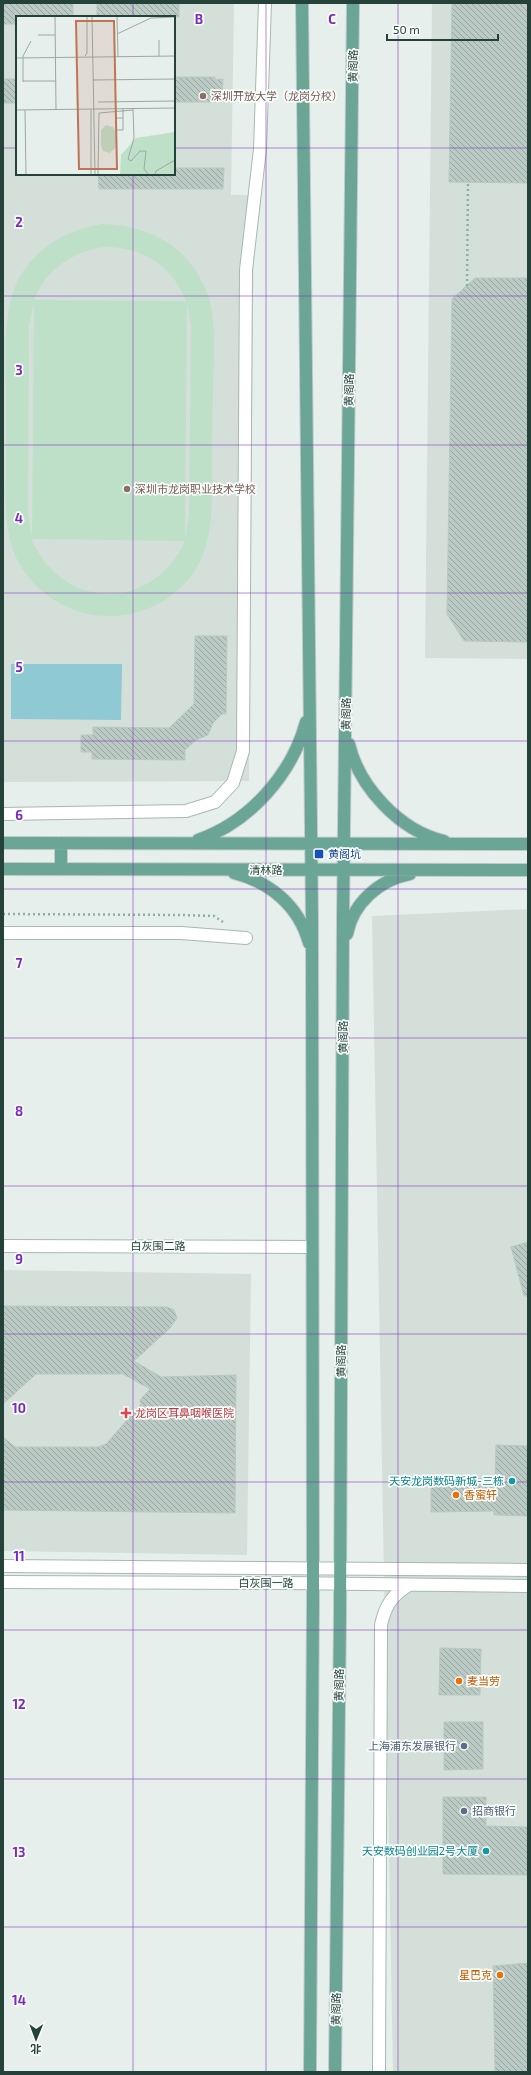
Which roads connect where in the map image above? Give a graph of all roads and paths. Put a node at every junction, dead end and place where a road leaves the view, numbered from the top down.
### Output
1 (265, 3) edge
2 (302, 3) edge
3 (354, 3) edge
4 (468, 182) dead end
5 (467, 286) dead end
6 (310, 710) junction
7 (345, 731) junction
8 (3, 814) edge
9 (3, 843) edge
10 (61, 843) junction
11 (190, 843) junction
12 (311, 844) junction
13 (344, 844) junction
14 (457, 844) junction
15 (528, 844) edge
16 (3, 869) edge
17 (61, 869) junction
18 (219, 870) junction
19 (311, 870) junction
20 (344, 870) junction
21 (428, 870) junction
22 (528, 870) edge
23 (3, 914) edge
24 (227, 925) dead end
25 (3, 933) edge
26 (246, 938) dead end
27 (343, 953) junction
28 (312, 954) junction
29 (3, 1246) edge
30 (312, 1246) junction
31 (3, 1566) edge
32 (313, 1568) junction
33 (340, 1568) junction
34 (528, 1570) edge
35 (3, 1582) edge
36 (313, 1583) junction
37 (340, 1584) junction
38 (411, 1584) junction
39 (528, 1586) edge
40 (310, 2072) edge
41 (335, 2072) edge
42 (379, 2072) edge

1 - 8 street
2 - 6 main road
3 - 7 main road, 黄阁路
4 - 5 path
6 - 11 main road
6 - 12 main road
7 - 13 main road, 黄阁路
7 - 14 main road
9 - 10 main road
10 - 11 main road
10 - 17 main road
11 - 12 main road
12 - 13 main road
12 - 19 main road
13 - 14 main road
13 - 20 main road, 黄阁路
14 - 15 main road
16 - 17 main road, 清林路
17 - 18 main road, 清林路
18 - 19 main road, 清林路
18 - 28 main road
19 - 20 main road, 清林路
19 - 28 main road
20 - 21 main road, 清林路
20 - 27 main road, 黄阁路
21 - 22 main road, 清林路
21 - 27 main road
23 - 24 path
25 - 26 street
27 - 33 main road, 黄阁路
28 - 30 main road
29 - 30 street, 白灰围二路
30 - 32 main road
31 - 32 street, 白灰围一路
32 - 33 street, 白灰围一路
32 - 36 main road
33 - 34 street, 白灰围一路
33 - 37 main road, 黄阁路
35 - 36 street, 白灰围一路
36 - 37 street, 白灰围一路
36 - 40 main road
37 - 38 street, 白灰围一路
37 - 41 main road, 黄阁路
38 - 39 street, 白灰围一路
38 - 42 street

